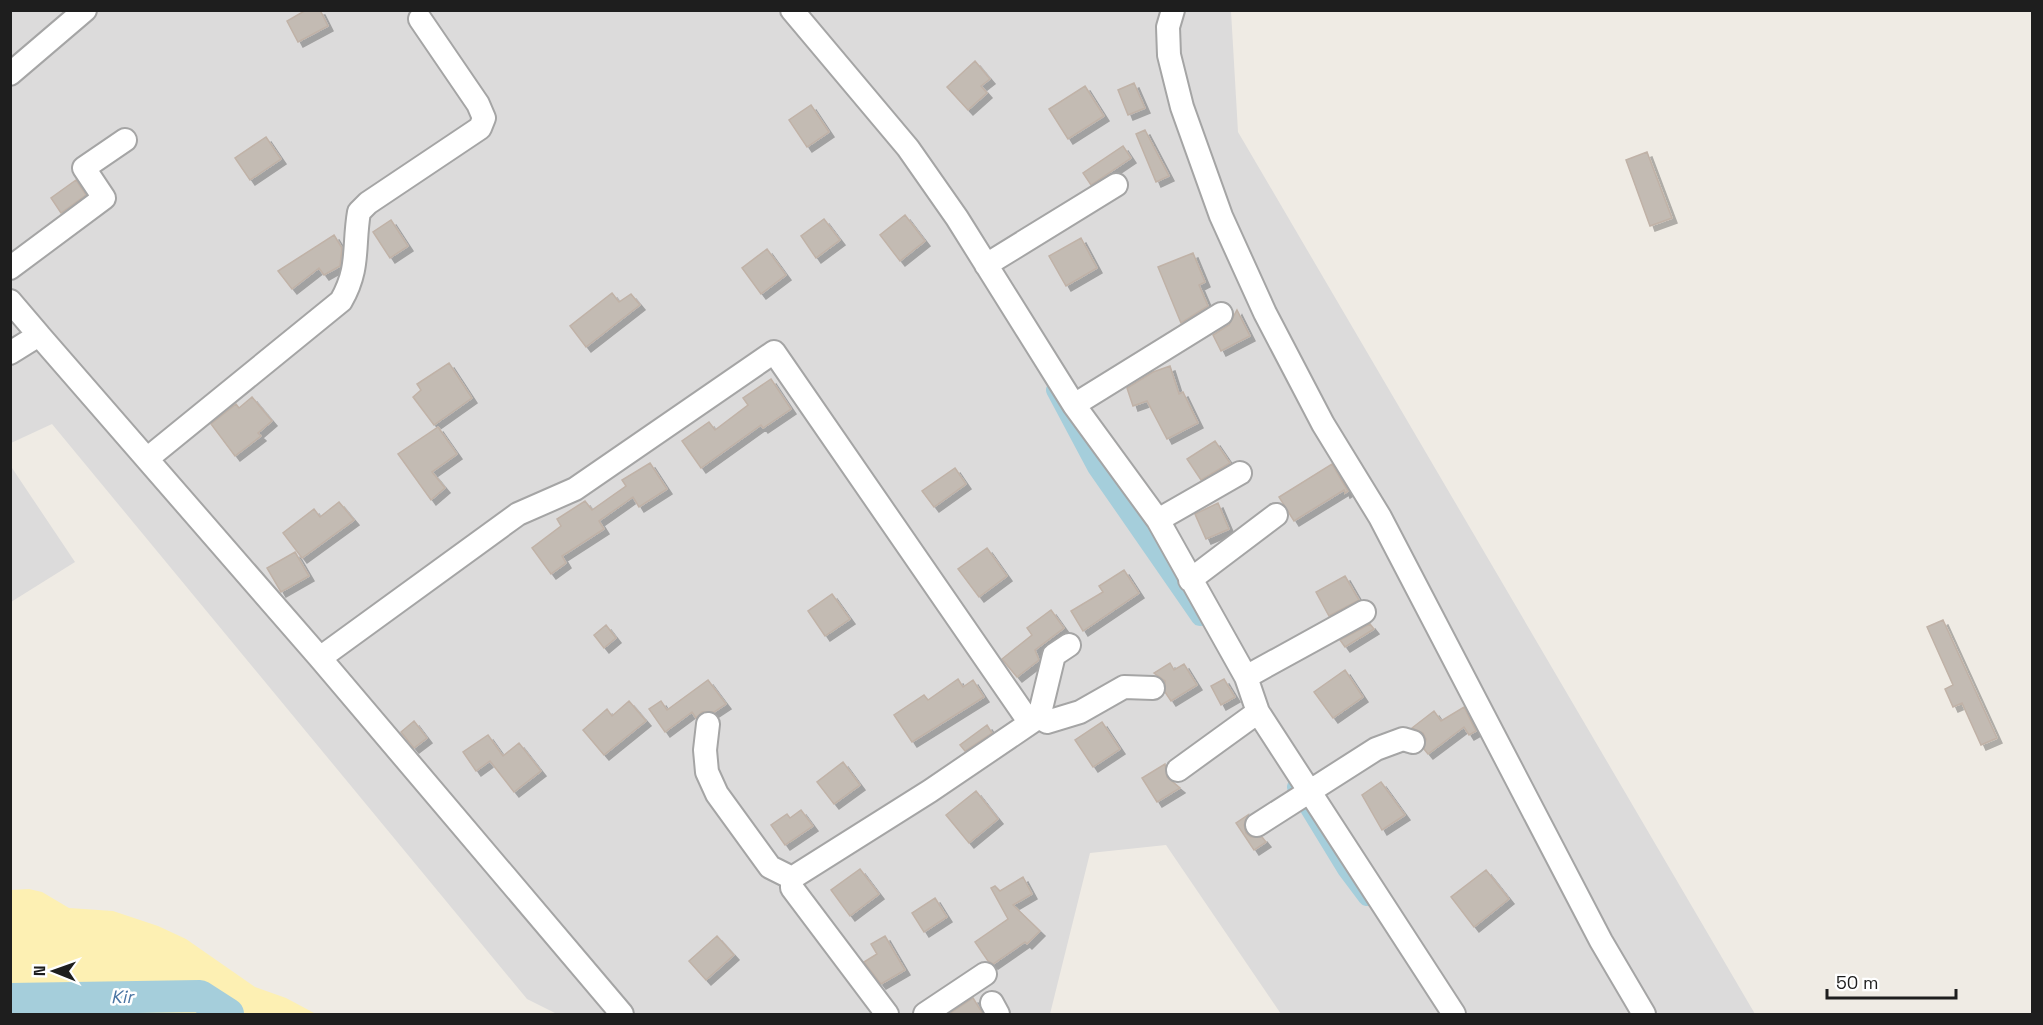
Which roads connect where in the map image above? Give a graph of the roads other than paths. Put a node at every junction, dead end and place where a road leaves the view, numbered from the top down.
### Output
1 (85, 10) edge
2 (792, 10) edge
3 (1173, 10) edge
4 (420, 19) dead end
5 (10, 74) edge
6 (125, 140) dead end
7 (1116, 185) dead end
8 (986, 265) junction
9 (10, 268) edge
10 (10, 301) edge
11 (1221, 314) dead end
12 (39, 335) junction
13 (10, 353) edge
14 (1074, 405) junction
15 (148, 458) junction
16 (1240, 473) dead end
17 (1276, 515) dead end
18 (1158, 520) junction
19 (1190, 580) junction
20 (1364, 612) dead end
21 (1069, 645) dead end
22 (320, 658) junction
23 (1246, 677) junction
24 (1153, 688) dead end
25 (1258, 712) junction
26 (1034, 720) junction
27 (708, 724) dead end
28 (1413, 742) dead end
29 (1178, 770) dead end
30 (1310, 791) junction
31 (1257, 825) dead end
32 (792, 878) junction
33 (985, 974) dead end
34 (622, 1014) edge
35 (887, 1014) edge
36 (925, 1014) edge
37 (1454, 1014) edge
38 (1644, 1014) edge

1 - 5 street
2 - 8 street
3 - 38 street
4 - 15 street
6 - 9 street
7 - 8 street
8 - 14 street
10 - 12 street
11 - 14 street
12 - 13 street
12 - 15 street
14 - 18 street
15 - 22 street
16 - 18 street
17 - 19 street
18 - 19 street
19 - 23 street
20 - 23 street
21 - 26 street
22 - 26 street
22 - 34 street
23 - 25 street
24 - 26 street
25 - 29 street
25 - 30 street
26 - 32 street
27 - 32 street
28 - 30 street
30 - 31 street
30 - 37 street
32 - 35 street
33 - 36 street

